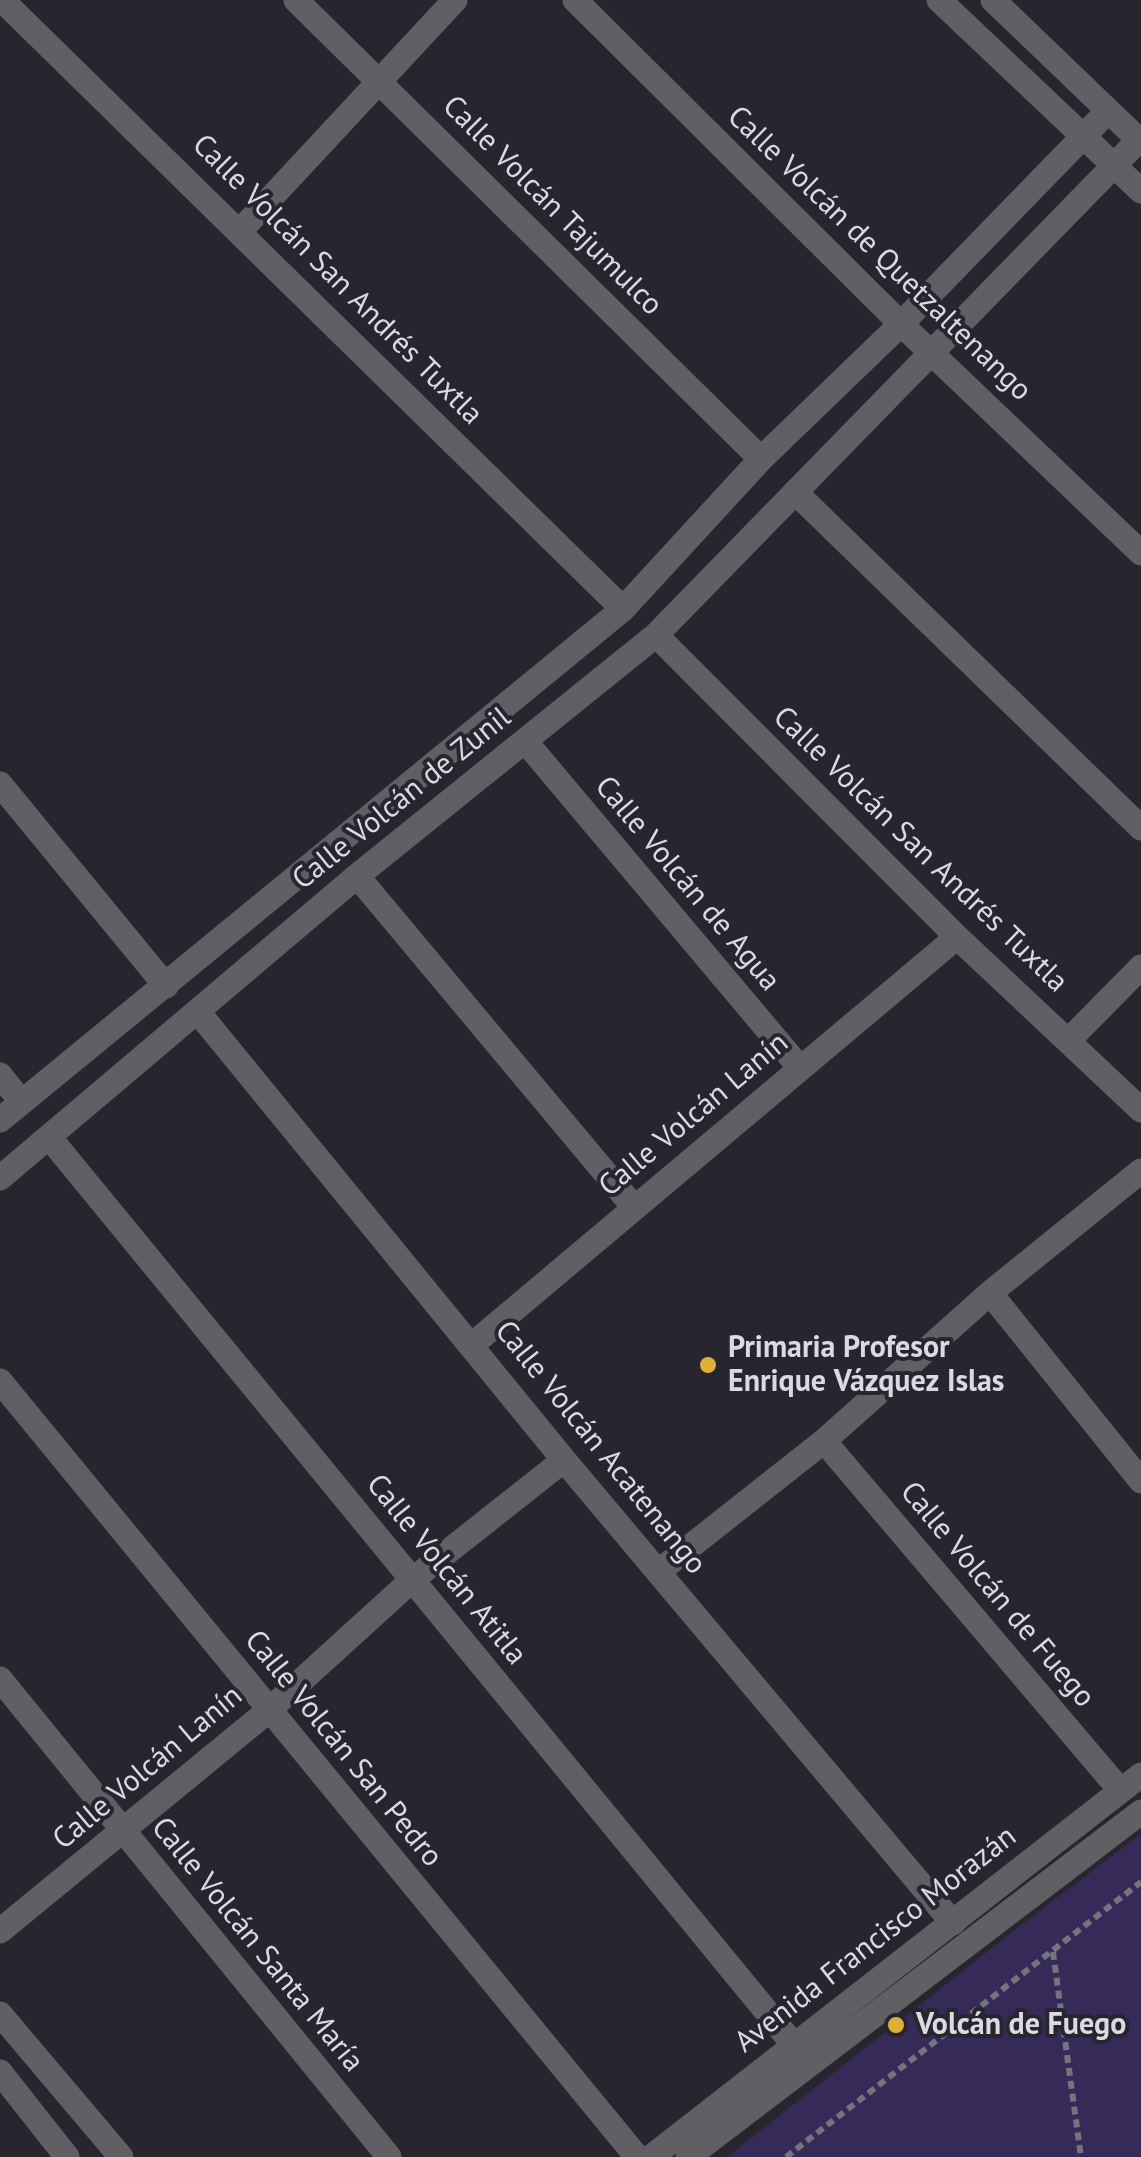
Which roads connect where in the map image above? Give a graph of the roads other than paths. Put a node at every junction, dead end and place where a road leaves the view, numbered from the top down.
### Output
1 (2, 0) edge
2 (296, 0) edge
3 (455, 0) edge
4 (575, 0) edge
5 (940, 0) edge
6 (993, 0) edge
7 (378, 80) junction
8 (1108, 111) junction
9 (1079, 138) junction
10 (1140, 141) edge
11 (1111, 165) junction
12 (1141, 191) edge
13 (241, 230) junction
14 (901, 324) junction
15 (930, 351) junction
16 (761, 459) junction
17 (795, 492) junction
18 (696, 528) junction
19 (1141, 553) edge
20 (730, 559) junction
21 (623, 609) junction
22 (656, 635) junction
23 (525, 741) junction
24 (0, 784) edge
25 (1141, 828) edge
26 (358, 876) junction
27 (957, 937) junction
28 (1141, 967) edge
29 (166, 986) junction
30 (198, 1012) junction
31 (1070, 1040) junction
32 (88, 1050) junction
33 (800, 1068) junction
34 (0, 1076) edge
35 (110, 1085) junction
36 (22, 1101) junction
37 (1141, 1110) edge
38 (0, 1120) edge
39 (49, 1137) junction
40 (1141, 1171) edge
41 (0, 1178) edge
42 (633, 1206) junction
43 (990, 1294) junction
44 (473, 1344) junction
45 (0, 1381) edge
46 (824, 1441) junction
47 (564, 1460) junction
48 (1141, 1482) edge
49 (658, 1572) junction
50 (412, 1580) junction
51 (0, 1679) edge
52 (268, 1710) junction
53 (1130, 1783) edge
54 (1141, 1812) edge
55 (122, 1832) junction
56 (953, 1923) junction
57 (0, 1930) edge
58 (0, 2014) edge
59 (794, 2045) junction
60 (0, 2072) edge
61 (68, 2157) edge
62 (121, 2157) edge
63 (389, 2157) edge
64 (637, 2157) edge
65 (650, 2157) edge
66 (688, 2157) edge

1 - 13 street, Calle Volcán San Andrés Tuxtla
2 - 7 street, Calle Volcán Tajumulco
3 - 7 street
4 - 14 street, Calle Volcán de Quetzaltenango
5 - 9 street
6 - 8 street
7 - 13 street
7 - 16 street, Calle Volcán Tajumulco
8 - 9 street, Calle Volcán de Zunil
8 - 10 street
9 - 11 street
9 - 14 street, Calle Volcán de Zunil
10 - 11 street, Calle Volcán de Zunil
11 - 12 street
11 - 15 street, Calle Volcán de Zunil
13 - 21 street, Calle Volcán San Andrés Tuxtla
14 - 15 street, Calle Volcán de Quetzaltenango
14 - 16 street, Calle Volcán de Zunil
15 - 17 street, Calle Volcán de Zunil
15 - 19 street, Calle Volcán de Quetzaltenango
16 - 18 street, Calle Volcán de Zunil
17 - 20 street, Calle Volcán de Zunil
17 - 25 street
18 - 20 street
18 - 21 street, Calle Volcán de Zunil
20 - 22 street, Calle Volcán de Zunil
21 - 29 street, Calle Volcán de Zunil
22 - 23 street, Calle Volcán de Zunil
22 - 27 street, Calle Volcán San Andrés Tuxtla
23 - 26 street, Calle Volcán de Zunil
23 - 33 street, Calle Volcán de Agua
24 - 29 street
26 - 30 street, Calle Volcán de Zunil
26 - 42 street
27 - 31 street, Calle Volcán San Andrés Tuxtla
27 - 33 street, Calle Volcán Lanín
28 - 31 street
29 - 32 street, Calle Volcán de Zunil
30 - 35 street, Calle Volcán de Zunil
30 - 44 street, Calle Volcán Acatenango
31 - 37 street, Calle Volcán San Andrés Tuxtla
32 - 35 street
32 - 36 street, Calle Volcán de Zunil
33 - 42 street, Calle Volcán Lanín
34 - 36 street
35 - 39 street, Calle Volcán de Zunil
36 - 38 street, Calle Volcán de Zunil
39 - 41 street, Calle Volcán de Zunil
39 - 50 street, Calle Volcán Atitla
40 - 43 street
42 - 44 street, Calle Volcán Lanín
43 - 46 street
43 - 48 street
44 - 47 street, Calle Volcán Acatenango
45 - 52 street, Calle Volcán San Pedro
46 - 49 street
46 - 53 street, Calle Volcán de Fuego
47 - 49 street, Calle Volcán Acatenango
47 - 50 street, Calle Volcán Lanín
49 - 56 street, Calle Volcán Acatenango
50 - 52 street, Calle Volcán Lanín
50 - 59 street, Calle Volcán Atitla
51 - 55 street, Calle Volcán Santa María
52 - 55 street, Calle Volcán Lanín
52 - 64 street, Calle Volcán San Pedro
53 - 56 street, Avenida Francisco Morazán
54 - 66 street
55 - 57 street, Calle Volcán Lanín
55 - 63 street, Calle Volcán Santa María
56 - 59 street, Avenida Francisco Morazán
58 - 62 street
59 - 65 street, Avenida Francisco Morazán
60 - 61 street

